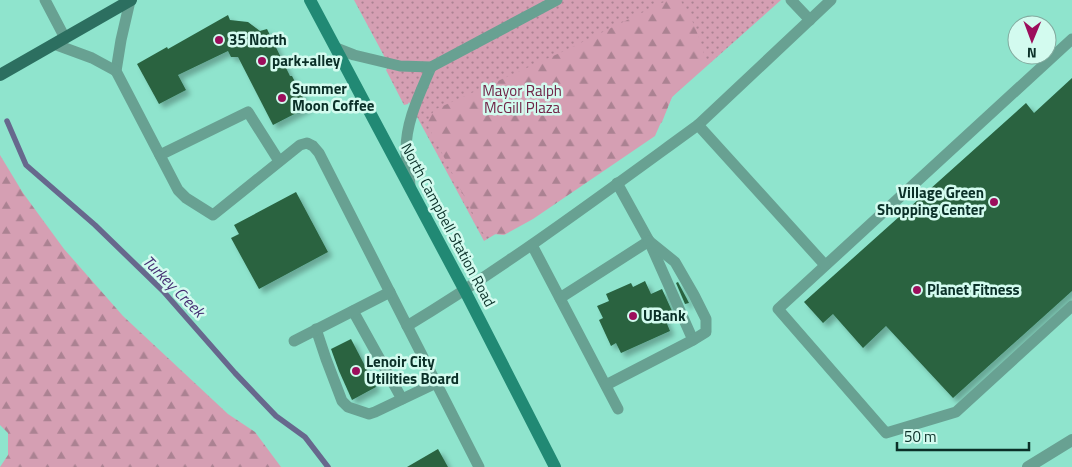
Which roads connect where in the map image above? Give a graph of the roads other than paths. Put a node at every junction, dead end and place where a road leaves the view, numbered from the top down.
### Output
1 (45, 0) edge
2 (131, 0) edge
3 (310, 0) edge
4 (557, 0) edge
5 (791, 0) edge
6 (831, 0) edge
7 (810, 20) junction
8 (1072, 39) edge
9 (59, 41) junction
10 (336, 48) junction
11 (431, 67) junction
12 (116, 71) junction
13 (0, 75) edge
14 (698, 124) junction
15 (160, 155) junction
16 (279, 161) junction
17 (617, 183) junction
18 (411, 189) junction
19 (649, 241) junction
20 (532, 245) junction
21 (825, 265) junction
22 (465, 291) junction
23 (390, 292) junction
24 (560, 298) junction
25 (1072, 306) edge
26 (353, 311) junction
27 (408, 326) junction
28 (316, 329) junction
29 (693, 340) junction
30 (294, 341) dead end
31 (436, 383) junction
32 (606, 385) junction
33 (402, 399) junction
34 (618, 409) dead end
35 (1072, 440) edge
36 (1035, 466) edge
37 (479, 467) edge
38 (555, 467) edge

1 - 9 lane
2 - 9 main road
2 - 12 lane
3 - 10 main road, North Campbell Station Road
4 - 11 lane
5 - 7 lane
6 - 7 lane
7 - 14 lane
8 - 21 lane
9 - 12 lane
9 - 13 main road
10 - 11 lane
10 - 18 main road, North Campbell Station Road
11 - 18 lane
12 - 15 lane
14 - 17 lane
14 - 21 lane
15 - 16 lane
15 - 16 lane
16 - 23 lane
17 - 19 lane
17 - 20 lane
18 - 22 main road, North Campbell Station Road
19 - 24 lane
19 - 29 lane
19 - 29 lane
20 - 22 lane
20 - 24 lane
21 - 25 lane
22 - 27 lane
22 - 38 main road, North Campbell Station Road
23 - 26 lane
23 - 27 lane
24 - 32 lane
26 - 28 lane
26 - 33 lane
27 - 31 lane
28 - 30 lane
28 - 33 lane
29 - 32 lane
31 - 33 lane
31 - 37 lane
32 - 34 lane
35 - 36 street

